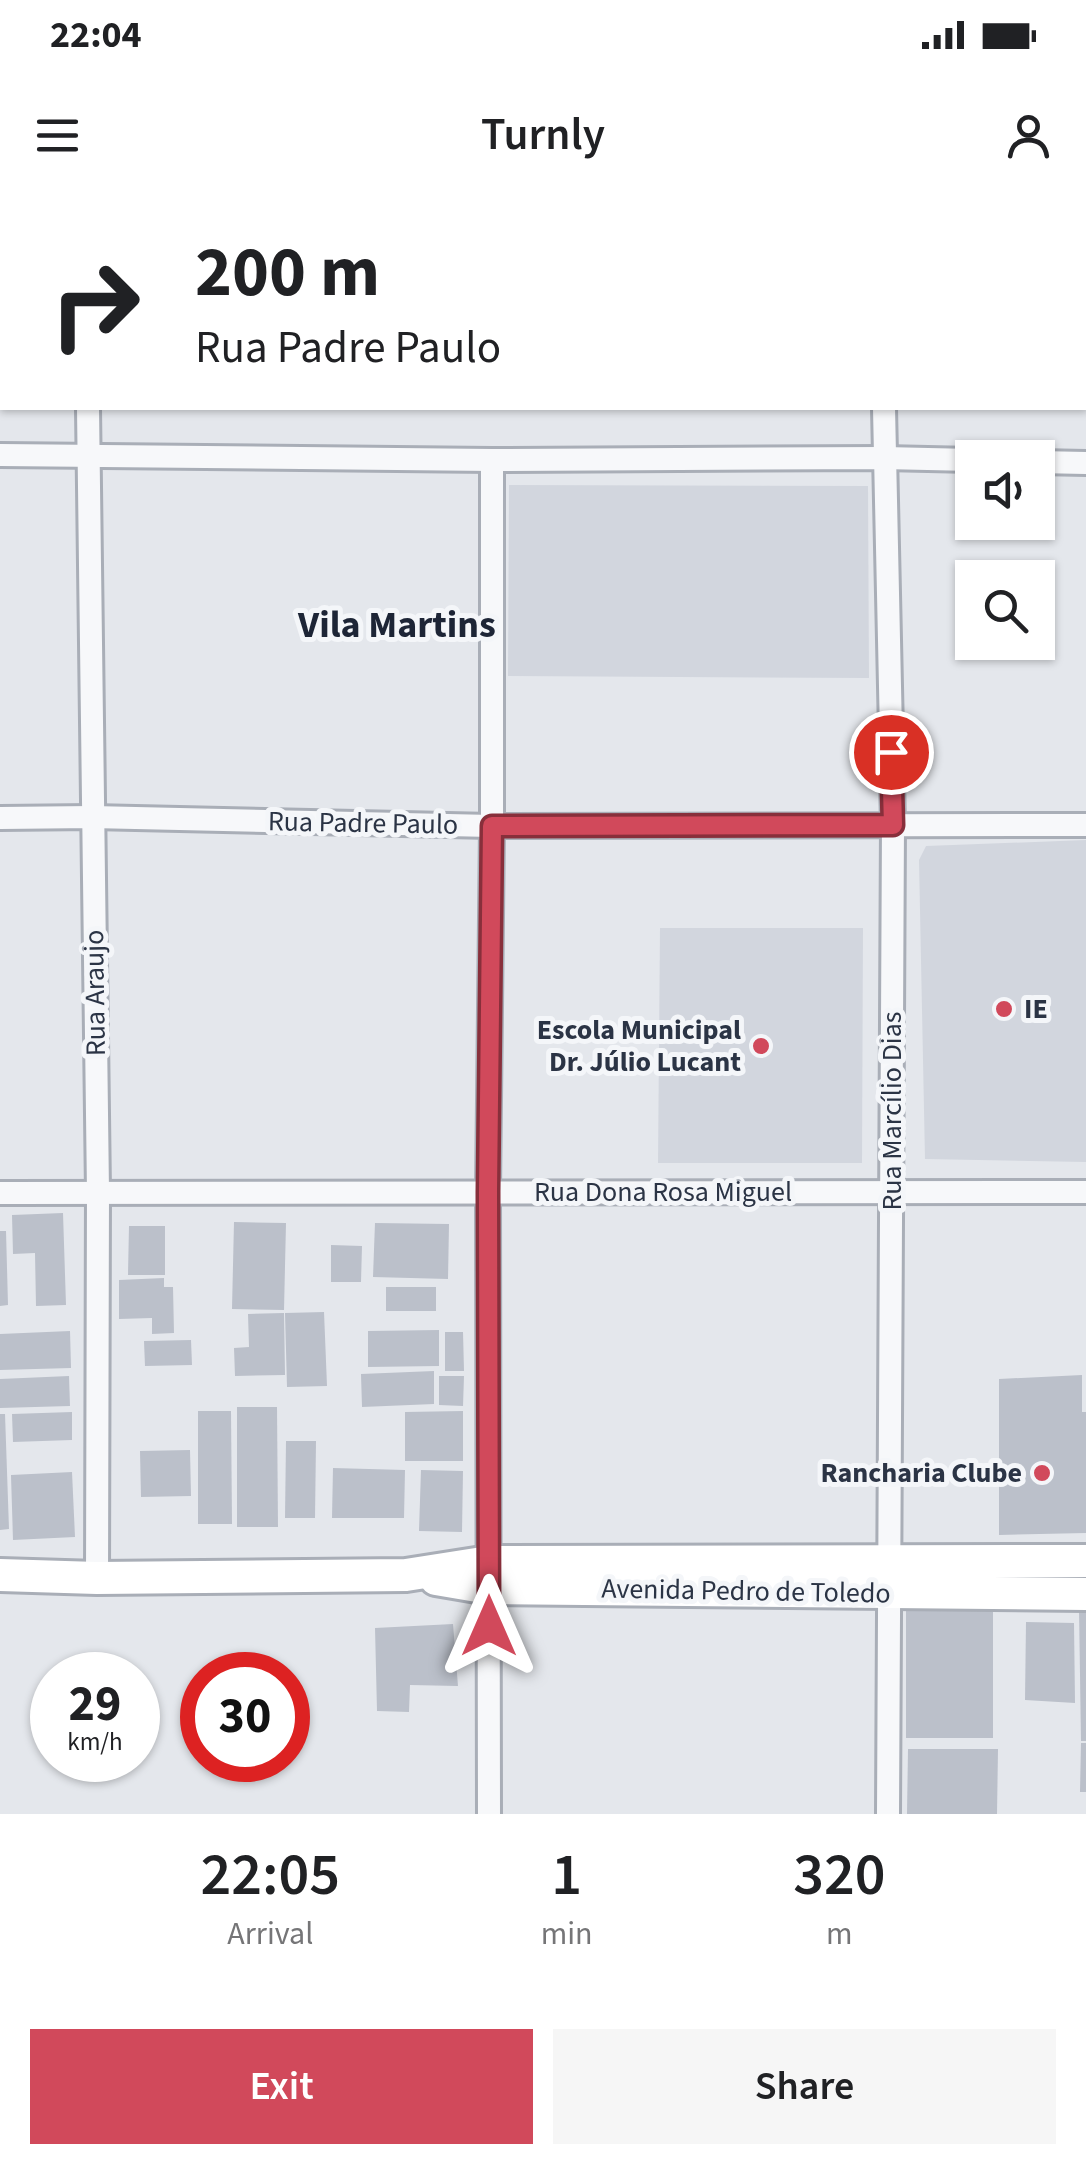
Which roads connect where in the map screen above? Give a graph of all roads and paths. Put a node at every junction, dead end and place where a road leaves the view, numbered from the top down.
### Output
1 (88, 410) edge
2 (884, 410) edge
3 (0, 455) edge
4 (88, 456) junction
5 (884, 458) junction
6 (492, 460) junction
7 (955, 460) edge
8 (1055, 462) edge
9 (1086, 463) edge
10 (92, 817) junction
11 (0, 818) edge
12 (893, 825) junction
13 (492, 826) junction
14 (1086, 826) edge
15 (891, 1190) junction
16 (98, 1192) junction
17 (488, 1192) junction
18 (1086, 1192) edge
19 (0, 1193) edge
20 (1086, 1561) edge
21 (0, 1575) edge
22 (489, 1575) junction
23 (890, 1577) junction
24 (97, 1578) junction
25 (1086, 1594) edge
26 (489, 1814) edge
27 (888, 1814) edge

1 - 4 street, Rua Araujo
2 - 5 street, Rua Marcílio Dias
3 - 4 street
4 - 6 street
4 - 10 street, Rua Araujo
5 - 6 street
5 - 7 street
5 - 12 street, Rua Marcílio Dias
6 - 13 street
8 - 9 street
10 - 11 street, Rua Padre Paulo
10 - 13 street, Rua Padre Paulo
10 - 16 street, Rua Araujo
12 - 13 street, Rua Padre Paulo
12 - 14 street, Rua Padre Paulo
12 - 15 street, Rua Marcílio Dias
13 - 17 street
15 - 17 street, Rua Dona Rosa Miguel
15 - 18 street, Rua Dona Rosa Miguel
15 - 23 street, Rua Marcílio Dias
16 - 17 street, Rua Dona Rosa Miguel
16 - 19 street, Rua Dona Rosa Miguel
16 - 24 street, Rua Araujo
17 - 22 street
20 - 23 main road, Avenida Pedro de Toledo
21 - 24 main road, Avenida Pedro de Toledo
22 - 23 main road, Avenida Pedro de Toledo
22 - 24 main road, Avenida Pedro de Toledo
22 - 26 street
23 - 25 main road, Avenida Pedro de Toledo
23 - 27 street, Rua Marcílio Dias

